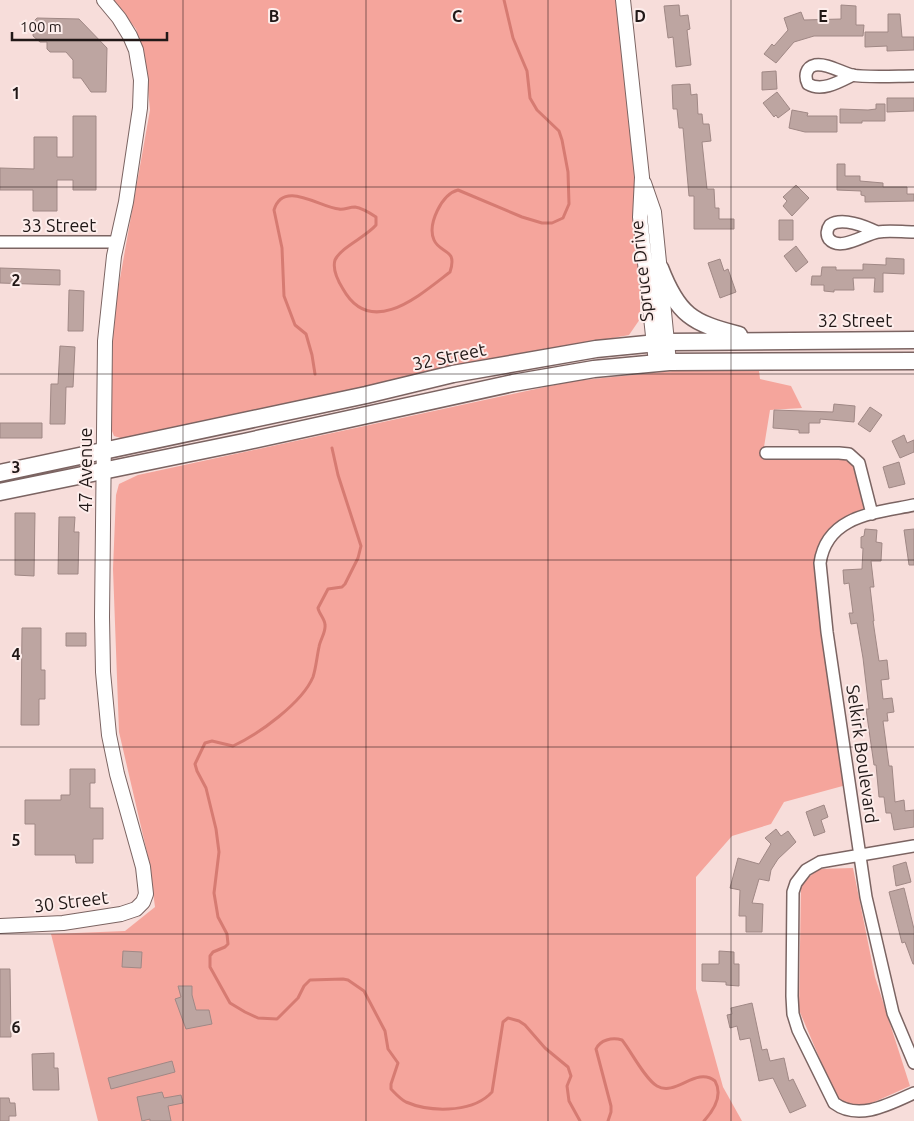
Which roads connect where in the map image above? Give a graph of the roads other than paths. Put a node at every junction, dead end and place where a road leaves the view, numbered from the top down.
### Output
1 (104, 0) edge
2 (623, 0) edge
3 (853, 75) dead end
4 (914, 76) edge
5 (642, 177) junction
6 (877, 232) dead end
7 (914, 232) edge
8 (0, 242) edge
9 (118, 242) junction
10 (660, 268) junction
11 (764, 340) junction
12 (914, 340) edge
13 (660, 342) junction
14 (914, 361) edge
15 (662, 362) junction
16 (104, 451) junction
17 (766, 453) dead end
18 (104, 470) junction
19 (0, 473) edge
20 (0, 492) edge
21 (914, 505) edge
22 (872, 514) junction
23 (914, 846) edge
24 (859, 854) junction
25 (143, 902) joint
26 (0, 926) edge
27 (914, 1063) edge
28 (914, 1093) edge

1 - 9 street, 47 Avenue
2 - 5 street, Spruce Drive
3 - 4 street
5 - 10 street, Spruce Drive
5 - 13 street, Spruce Drive
6 - 7 street
8 - 9 street, 33 Street
9 - 16 street, 47 Avenue
10 - 11 main road
10 - 13 street, Spruce Drive
11 - 12 main road, 32 Street
11 - 13 main road, 32 Street
13 - 15 street, Spruce Drive
13 - 16 main road, 32 Street
14 - 15 main road
15 - 18 main road
16 - 18 street, 47 Avenue
16 - 19 main road, 32 Street
17 - 22 street
18 - 20 main road
18 - 25 street, 47 Avenue
21 - 22 street, Selkirk Boulevard
22 - 24 street, Selkirk Boulevard
23 - 24 street
24 - 27 street, Selkirk Boulevard
24 - 28 street
25 - 26 street, 30 Street

